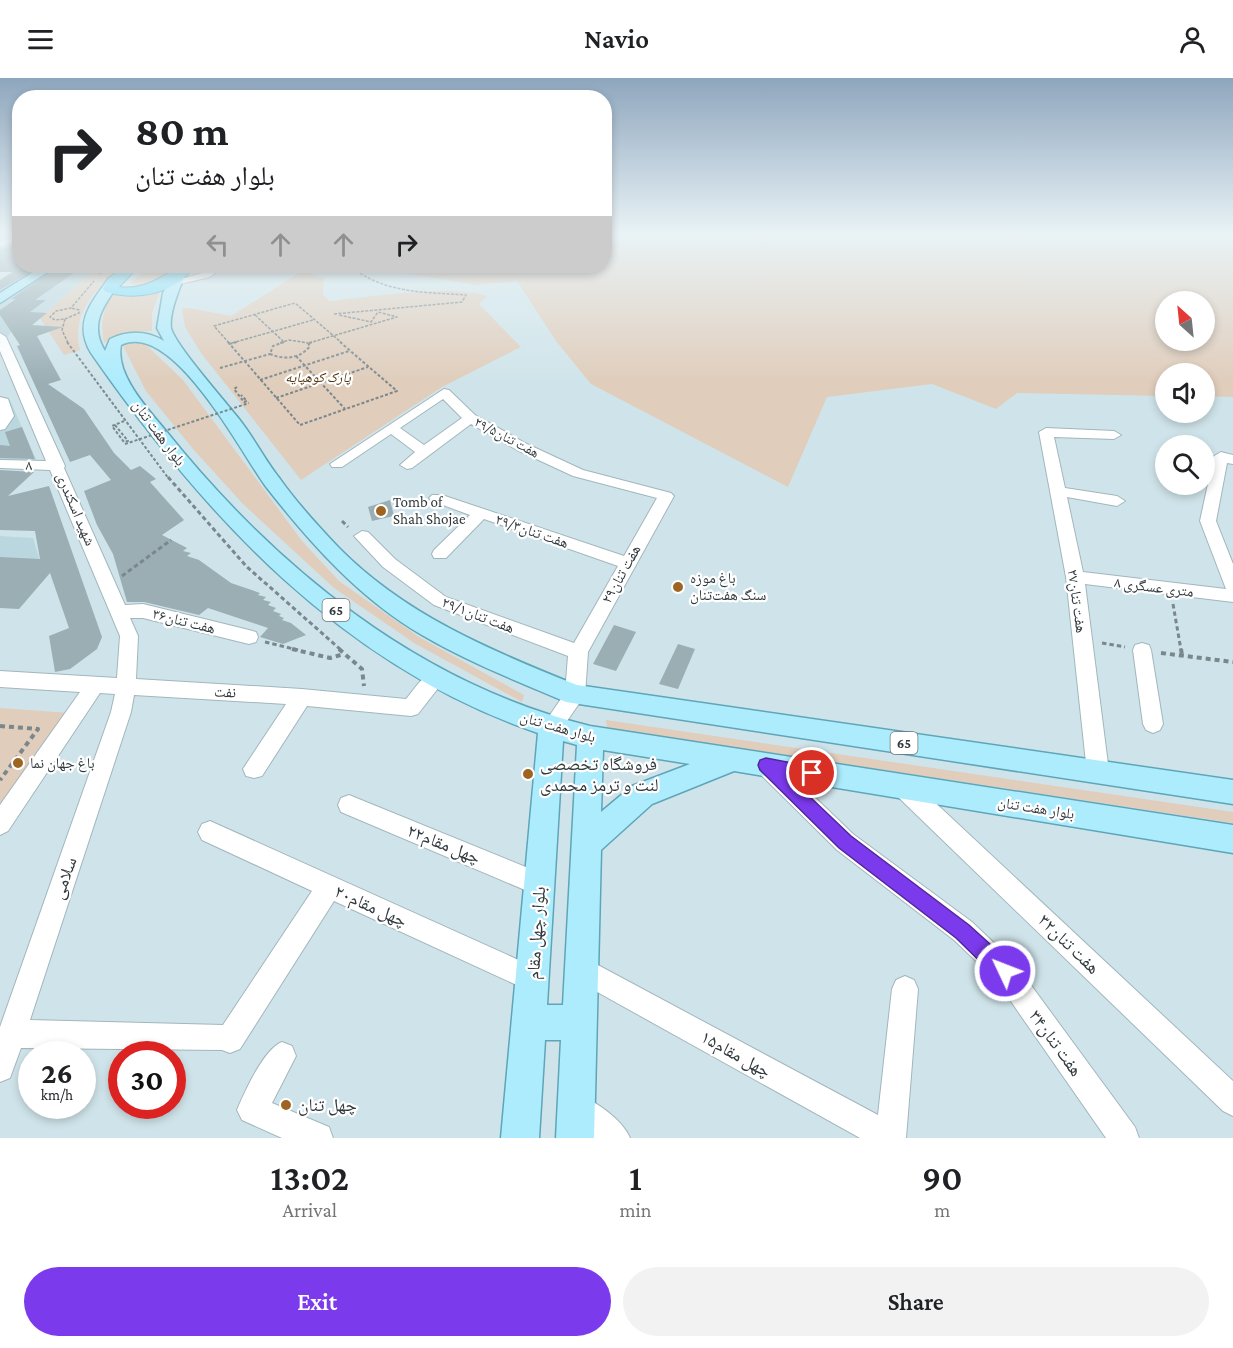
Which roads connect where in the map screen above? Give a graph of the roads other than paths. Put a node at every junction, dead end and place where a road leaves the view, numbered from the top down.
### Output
1 (22, 284) edge
2 (112, 284) edge
3 (113, 284) edge
4 (163, 284) edge
5 (176, 284) edge
6 (0, 299) edge
7 (0, 336) edge
8 (181, 357) junction
9 (118, 376) junction
10 (0, 401) edge
11 (33, 409) junction
12 (470, 418) junction
13 (4, 421) edge
14 (391, 428) junction
15 (1114, 435) dead end
16 (424, 452) junction
17 (1233, 460) edge
18 (0, 464) edge
19 (338, 464) dead end
20 (407, 465) dead end
21 (58, 466) junction
22 (1057, 491) junction
23 (666, 496) joint
24 (437, 498) dead end
25 (1117, 501) dead end
26 (481, 513) junction
27 (355, 532) road end
28 (440, 554) dead end
29 (627, 563) junction
30 (1075, 577) junction
31 (1233, 586) edge
32 (1233, 596) edge
33 (119, 612) junction
34 (249, 637) road end
35 (1142, 650) dead end
36 (578, 652) junction
37 (435, 678) junction
38 (0, 679) edge
39 (95, 685) junction
40 (126, 687) junction
41 (575, 695) junction
42 (302, 697) junction
43 (1153, 724) dead end
44 (551, 728) junction
45 (591, 737) junction
46 (733, 760) junction
47 (766, 765) junction
48 (254, 769) dead end
49 (1098, 772) junction
50 (904, 788) junction
51 (1233, 792) edge
52 (350, 805) dead end
53 (0, 824) edge
54 (210, 832) dead end
55 (1233, 839) edge
56 (588, 841) junction
57 (539, 884) junction
58 (328, 886) junction
59 (582, 969) junction
60 (532, 979) junction
61 (905, 989) dead end
62 (529, 1022) junction
63 (579, 1023) junction
64 (11, 1034) junction
65 (282, 1056) dead end
66 (0, 1068) edge
67 (1233, 1101) edge
68 (576, 1123) edge
69 (318, 1138) edge
70 (520, 1138) edge
71 (615, 1138) edge
72 (890, 1138) edge
73 (1124, 1138) edge

1 - 6 main road
2 - 9 main road, بلوار هفت تنان / 65
3 - 4 highway
5 - 8 main road, 65
7 - 11 street, شهید اسکندری
8 - 9 main road
8 - 41 main road, 65
9 - 37 main road, بلوار هفت تنان / 65
10 - 13 street
11 - 13 street
11 - 21 street, شهید اسکندری
12 - 14 street, ۲۹/۵هفت تنان
12 - 16 street
12 - 23 street, ۲۹/۵هفت تنان
14 - 16 street
14 - 19 street, ۲۹/۵هفت تنان
15 - 22 street, هفت تنان۲۷
16 - 20 street
17 - 31 street
18 - 21 street, ۸
21 - 33 street, شهید اسکندری
22 - 25 street
22 - 30 street, هفت تنان۲۷
23 - 29 street, هفت تنان۲۹
24 - 26 street, ۲۹/۳هفت تنان
26 - 28 street
26 - 29 street, ۲۹/۳هفت تنان
27 - 36 street, ۲۹/۱هفت تنان
29 - 36 street, هفت تنان۲۹
30 - 32 street, ۸ متری عسگری
30 - 49 street, هفت تنان۲۷
33 - 34 street, هفت تنان۳۶
33 - 40 street, شهید اسکندری
35 - 43 street
36 - 41 street
37 - 42 street, نفت
37 - 44 main road, بلوار هفت تنان / 65
38 - 39 street, نفت
39 - 40 street, نفت
39 - 53 street
40 - 42 street, نفت
40 - 64 street, سلامی
41 - 44 street
41 - 49 main road, 65
42 - 48 street
44 - 45 main road, بلوار هفت تنان / 65
44 - 57 main road, بلوار چهل مقام
45 - 46 main road, بلوار هفت تنان / 65
45 - 56 main road
46 - 47 main road, بلوار هفت تنان / 65
46 - 56 main road
47 - 50 main road, بلوار هفت تنان / 65
47 - 73 street, هفت تنان۳۴
49 - 51 main road, 65
50 - 55 main road, بلوار هفت تنان / 65
50 - 67 street, هفت تنان۳۲
52 - 57 street, چهل مقام۲۲
54 - 58 street, چهل مقام۲۰
56 - 59 main road
57 - 60 main road, بلوار چهل مقام
58 - 60 street, چهل مقام۲۰
58 - 64 street
59 - 63 main road
59 - 72 street, چهل مقام۱۵
60 - 62 main road, بلوار چهل مقام
61 - 72 street
62 - 63 main road
62 - 70 main road, بلوار چهل مقام
63 - 68 main road
64 - 66 street, سلامی
65 - 69 street
68 - 71 street

